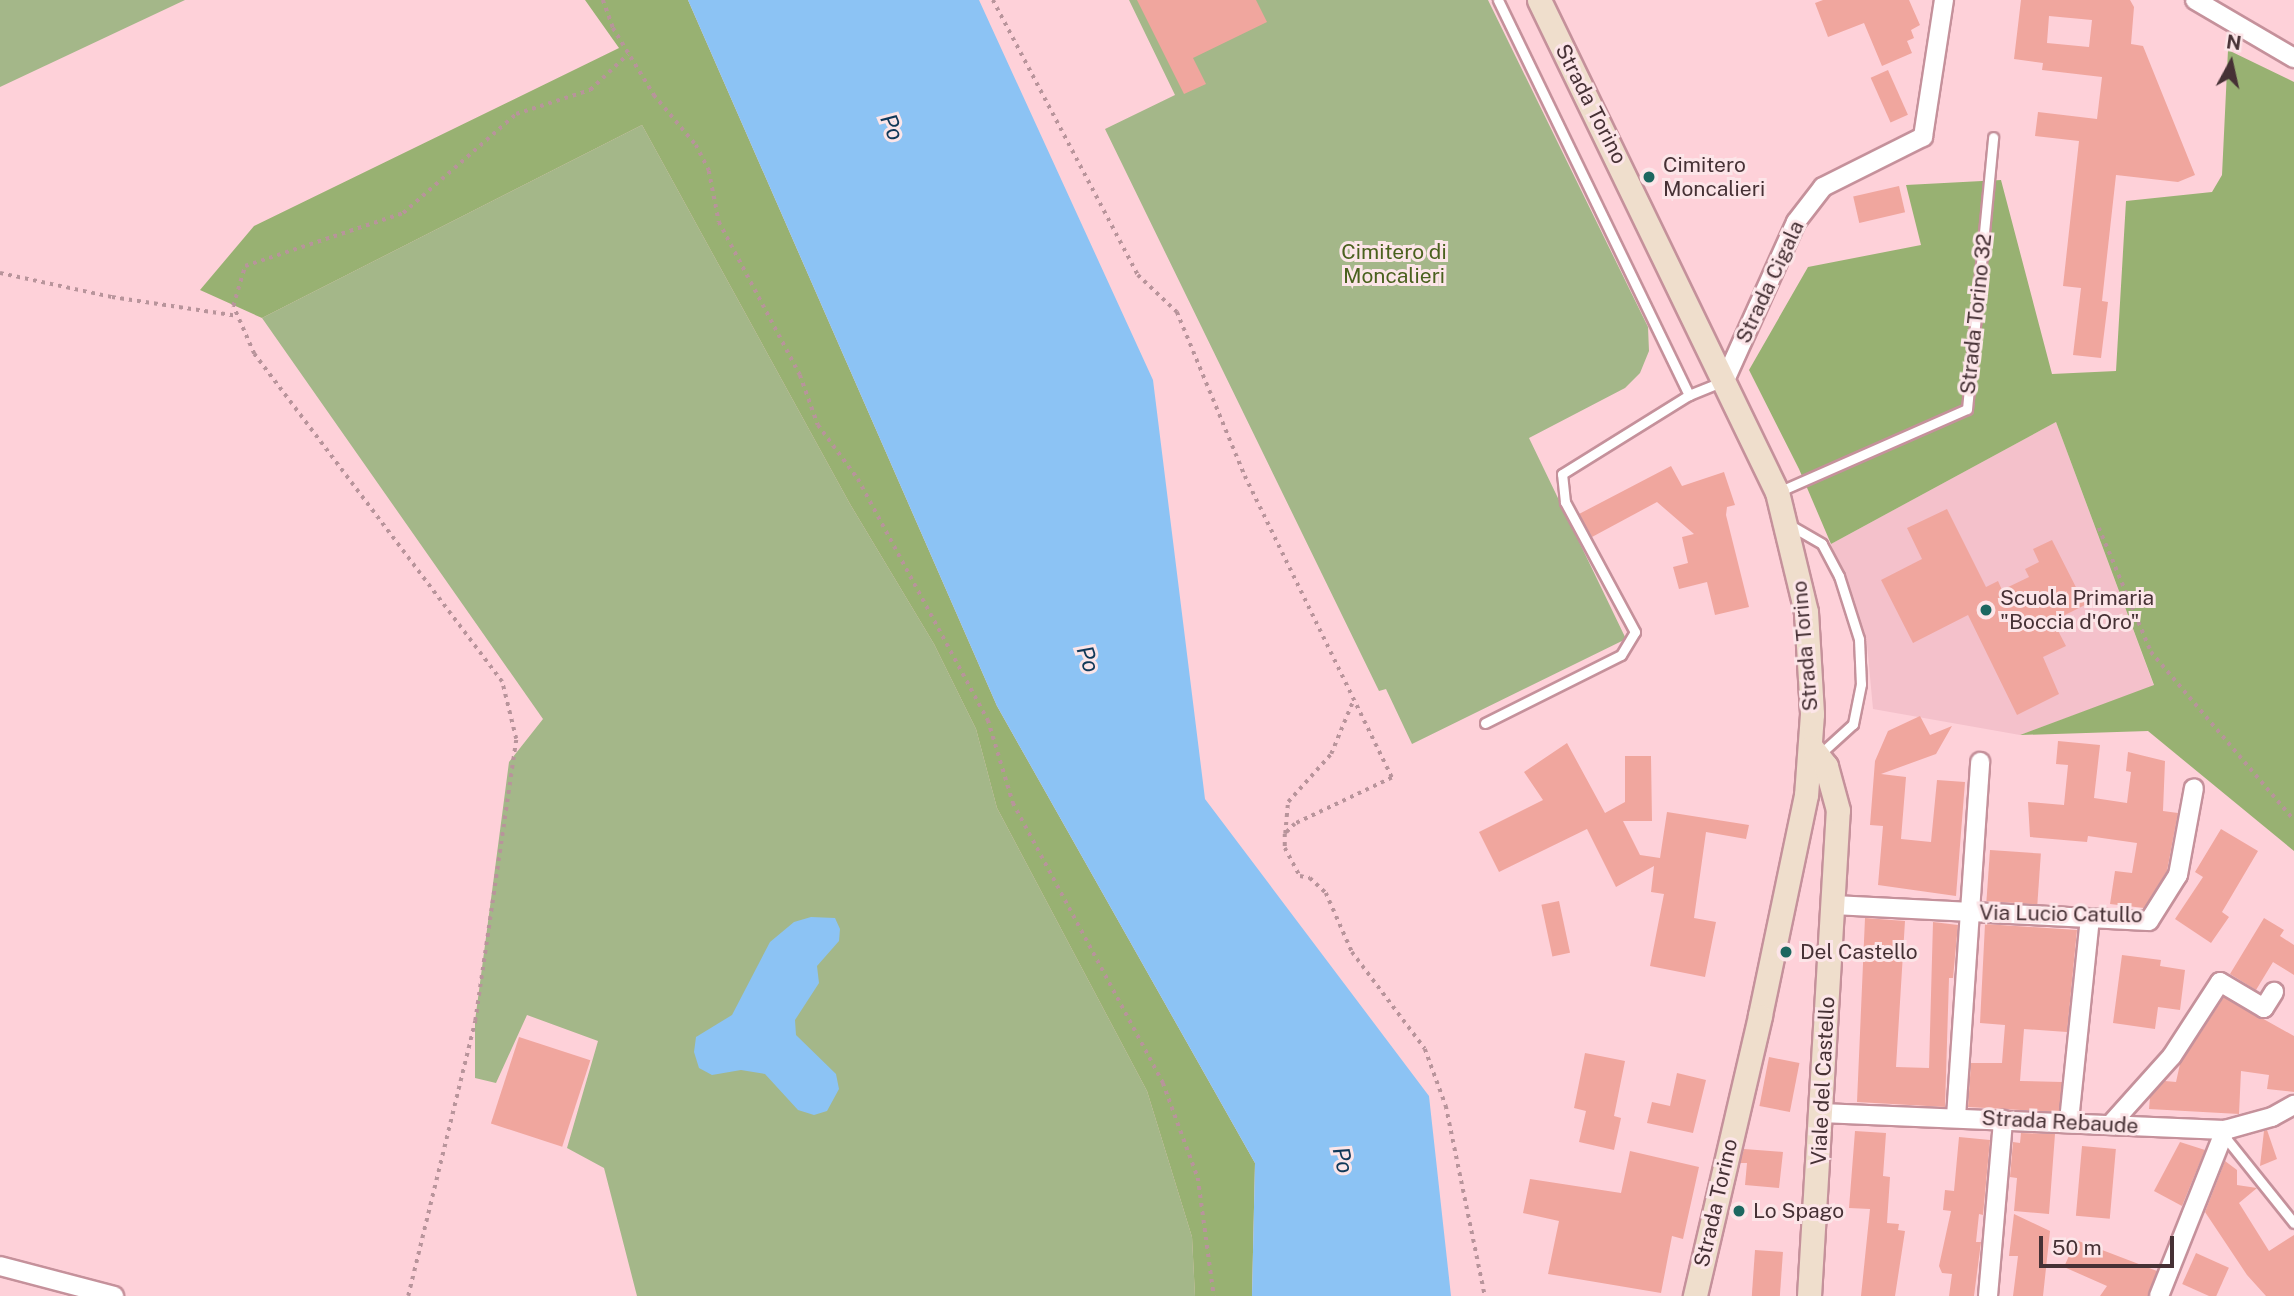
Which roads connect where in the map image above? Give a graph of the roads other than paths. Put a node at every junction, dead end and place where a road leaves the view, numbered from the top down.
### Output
1 (1498, 0) edge
2 (1538, 0) edge
3 (1944, 0) edge
4 (2195, 0) edge
5 (2294, 58) edge
6 (1993, 137) dead end
7 (1724, 380) junction
8 (1689, 394) junction
9 (1777, 492) junction
10 (1786, 523) junction
11 (1485, 723) dead end
12 (1813, 755) junction
13 (1980, 762) dead end
14 (2194, 788) dead end
15 (1833, 905) junction
16 (1969, 912) junction
17 (2090, 919) junction
18 (2274, 992) dead end
19 (2294, 1105) edge
20 (1821, 1112) junction
21 (1956, 1117) junction
22 (2003, 1120) junction
23 (2069, 1121) junction
24 (2111, 1124) junction
25 (2225, 1133) junction
26 (2294, 1223) edge
27 (0, 1266) edge
28 (114, 1296) edge
29 (1695, 1296) edge
30 (1809, 1296) edge
31 (1988, 1296) edge
32 (2159, 1296) edge

1 - 8 lane
2 - 7 main road, Strada Torino
3 - 7 street, Strada Cigala
4 - 5 street
6 - 9 lane, Strada Torino 32
7 - 8 lane
7 - 9 main road, Strada Torino
8 - 11 lane
9 - 10 main road, Strada Torino
10 - 12 main road, Strada Torino
10 - 12 lane
12 - 15 main road, Viale del Castello
12 - 29 main road, Strada Torino
13 - 16 street
14 - 17 street, Via Lucio Catullo
15 - 16 street, Via Lucio Catullo
15 - 20 main road, Viale del Castello
16 - 17 street, Via Lucio Catullo
16 - 21 street
17 - 23 street
18 - 24 street
19 - 25 street, Strada Rebaude
20 - 21 street, Strada Rebaude
20 - 30 main road, Viale del Castello
21 - 22 street, Strada Rebaude
22 - 23 street, Strada Rebaude
22 - 31 street
23 - 24 street, Strada Rebaude
24 - 25 street, Strada Rebaude
25 - 26 lane
25 - 32 street
27 - 28 street

